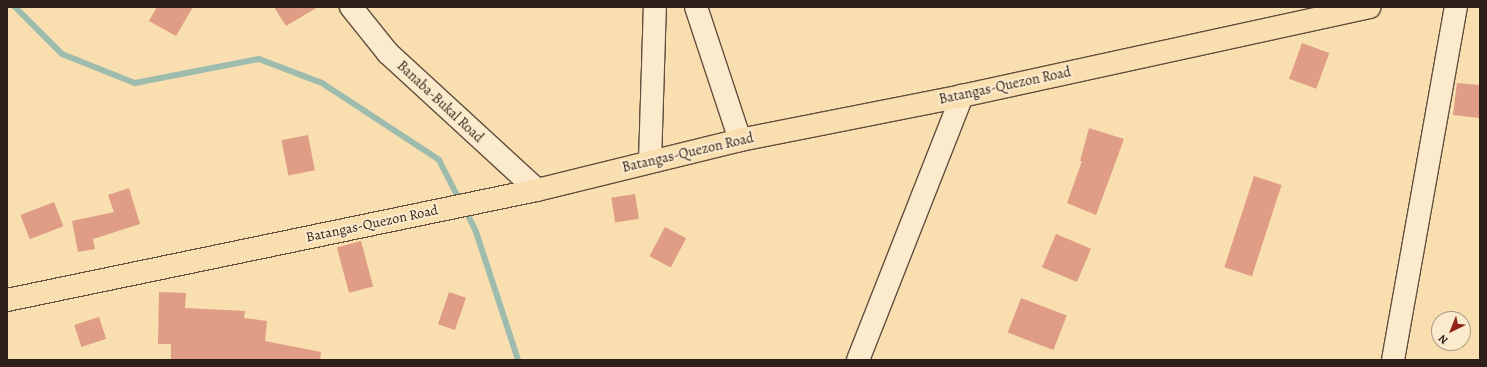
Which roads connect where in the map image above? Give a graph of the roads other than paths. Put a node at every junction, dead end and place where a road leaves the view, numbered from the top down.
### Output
1 (351, 7) edge
2 (654, 7) edge
3 (696, 7) edge
4 (1369, 7) edge
5 (1456, 7) edge
6 (962, 96) junction
7 (740, 140) junction
8 (650, 162) junction
9 (537, 190) junction
10 (7, 300) edge
11 (858, 360) edge
12 (1393, 360) edge

1 - 9 street, Banaba-Bukal Road
2 - 8 street
3 - 7 street
4 - 6 main road, Batangas-Quezon Road
5 - 12 street
6 - 7 main road, Batangas-Quezon Road
6 - 11 street
7 - 8 main road, Batangas-Quezon Road
8 - 9 main road, Batangas-Quezon Road
9 - 10 main road, Batangas-Quezon Road

